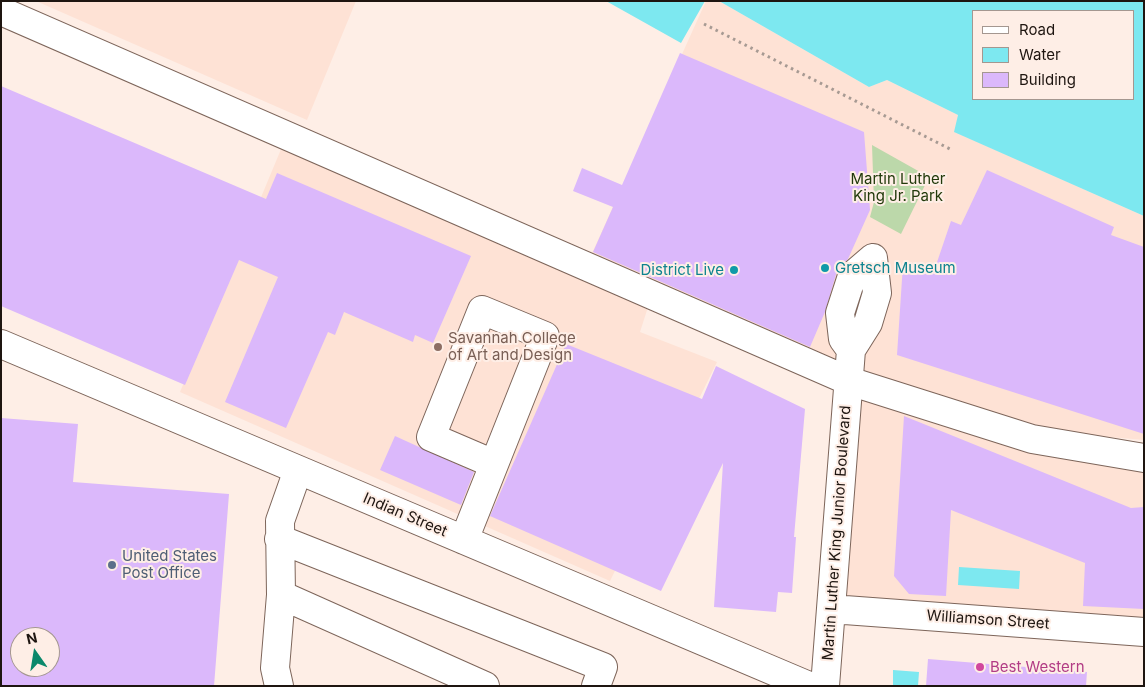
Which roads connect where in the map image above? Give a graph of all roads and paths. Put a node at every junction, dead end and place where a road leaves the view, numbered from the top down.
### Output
1 (1, 11) edge
2 (704, 24) dead end
3 (950, 149) dead end
4 (1, 344) edge
5 (851, 350) dead end
6 (849, 381) junction
7 (1144, 458) edge
8 (494, 464) junction
9 (298, 470) junction
10 (280, 539) junction
11 (464, 540) junction
12 (280, 595) junction
13 (831, 609) junction
14 (1144, 632) edge
15 (279, 686) edge
16 (485, 686) edge
17 (596, 686) edge
18 (809, 686) edge
19 (825, 686) edge

1 - 6 street
2 - 3 path
4 - 9 street, Indian Street
5 - 6 street, Martin Luther King Junior Boulevard
6 - 7 street
6 - 13 street, Martin Luther King Junior Boulevard
8 - 8 street
8 - 11 street
9 - 10 street
9 - 11 street, Indian Street
10 - 12 street
10 - 17 street
11 - 18 street, Indian Street
12 - 15 street
12 - 16 street
13 - 14 street, Williamson Street
13 - 19 street, Martin Luther King Junior Boulevard

